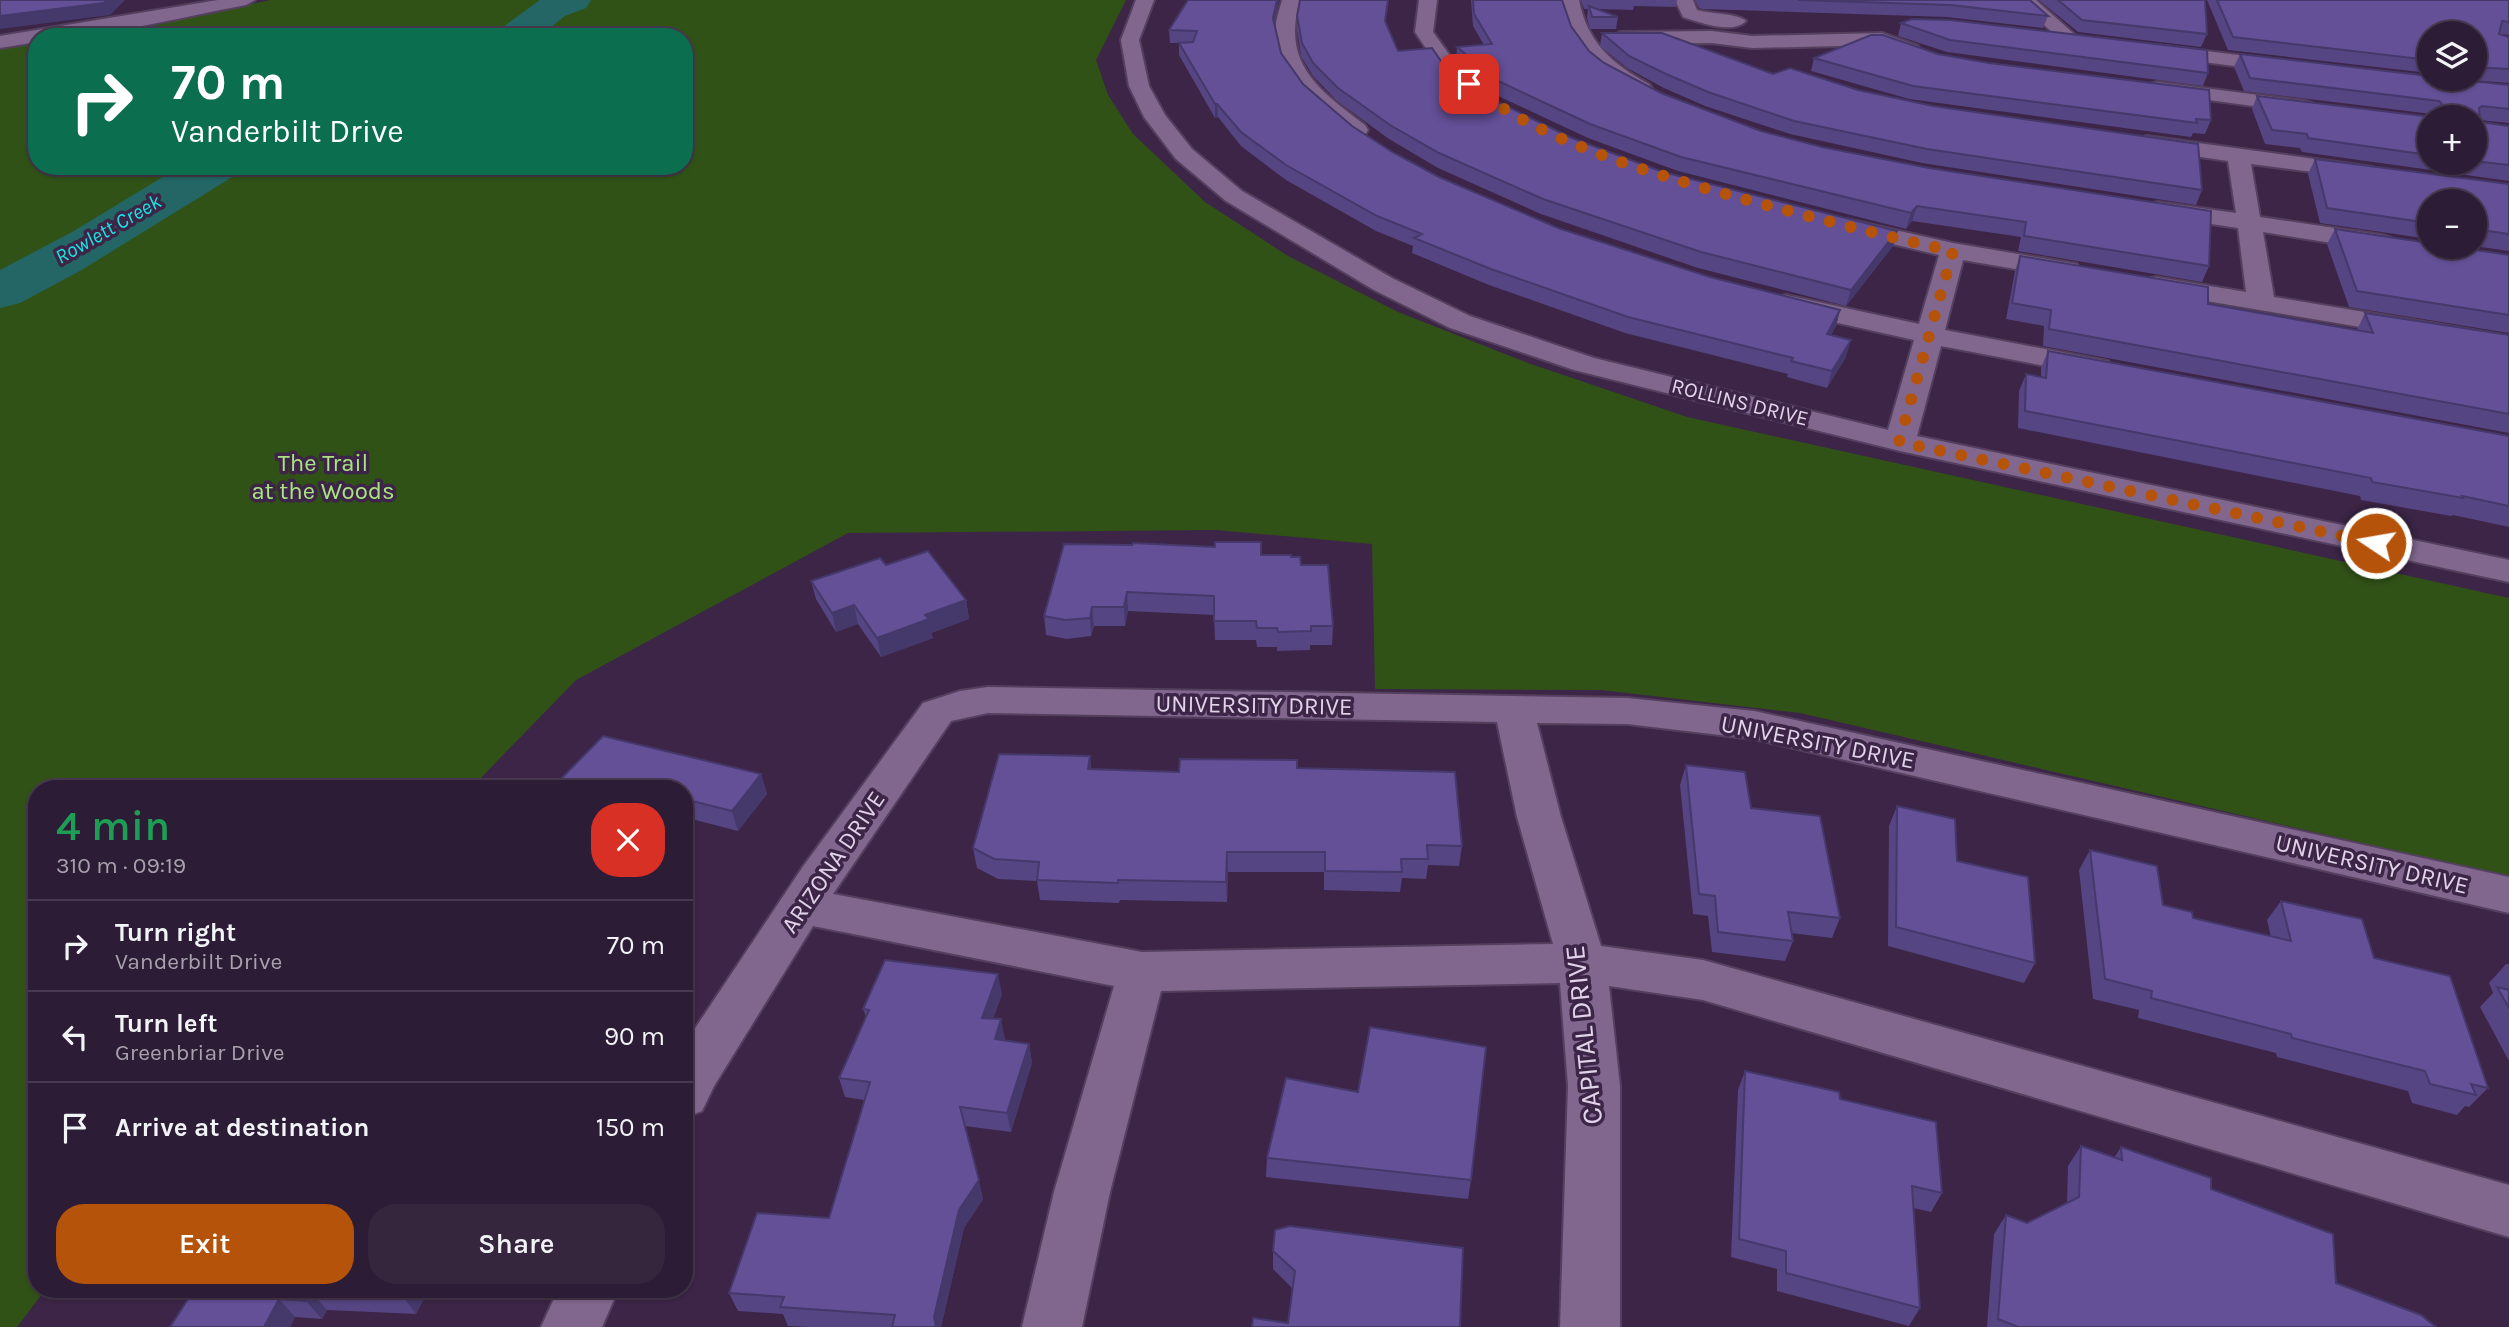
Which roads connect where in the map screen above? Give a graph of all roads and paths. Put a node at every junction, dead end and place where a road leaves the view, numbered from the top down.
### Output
1 (246, 0) edge
2 (1145, 0) edge
3 (1291, 0) edge
4 (1428, 0) edge
5 (1570, 0) edge
6 (1685, 0) edge
7 (2026, 0) edge
8 (1822, 22) edge
9 (1887, 22) edge
10 (90, 28) edge
11 (1754, 32) junction
12 (2035, 36) edge
13 (28, 37) edge
14 (1581, 38) junction
15 (0, 41) edge
16 (2137, 49) edge
17 (1930, 56) edge
18 (1764, 63) dead end
19 (2305, 69) edge
20 (2139, 86) edge
21 (1656, 95) edge
22 (2328, 110) edge
23 (1508, 111) edge
24 (2132, 141) edge
25 (1381, 147) edge
26 (2239, 156) junction
27 (2388, 175) edge
28 (2139, 206) edge
29 (1827, 221) edge
30 (2249, 223) junction
31 (2400, 245) edge
32 (1953, 251) junction
33 (2087, 273) edge
34 (2127, 280) edge
35 (1767, 299) edge
36 (2261, 302) junction
37 (1929, 335) junction
38 (2509, 344) edge
39 (2118, 371) edge
40 (1899, 442) junction
41 (2509, 571) edge
42 (1030, 700) joint
43 (1514, 710) junction
44 (2509, 895) edge
45 (802, 906) junction
46 (1582, 963) junction
47 (1142, 972) junction
48 (693, 1076) edge
49 (2509, 1211) edge
50 (585, 1298) edge
51 (571, 1327) edge
52 (1052, 1327) edge
53 (1590, 1327) edge

1 - 10 street
2 - 40 street, ROLLINS DRIVE
3 - 25 street
4 - 23 street
5 - 14 street
6 - 11 street
7 - 12 street
8 - 9 street
11 - 14 street
11 - 17 street
11 - 18 street
13 - 15 street
14 - 21 street
16 - 19 street
20 - 22 street
24 - 26 street
26 - 27 street
26 - 30 street
28 - 30 street
29 - 32 street
30 - 31 street
30 - 36 street
32 - 33 street
32 - 37 street
34 - 36 street
35 - 37 street
36 - 38 street
37 - 39 street
37 - 40 street
40 - 41 street, ROLLINS DRIVE
42 - 43 street, UNIVERSITY DRIVE
42 - 45 street, ARIZONA DRIVE
43 - 44 street, UNIVERSITY DRIVE
43 - 46 street, CAPITAL DRIVE
45 - 47 street
45 - 48 street, ARIZONA DRIVE
46 - 47 street
46 - 49 street
46 - 53 street, CAPITAL DRIVE
47 - 52 street
50 - 51 street

